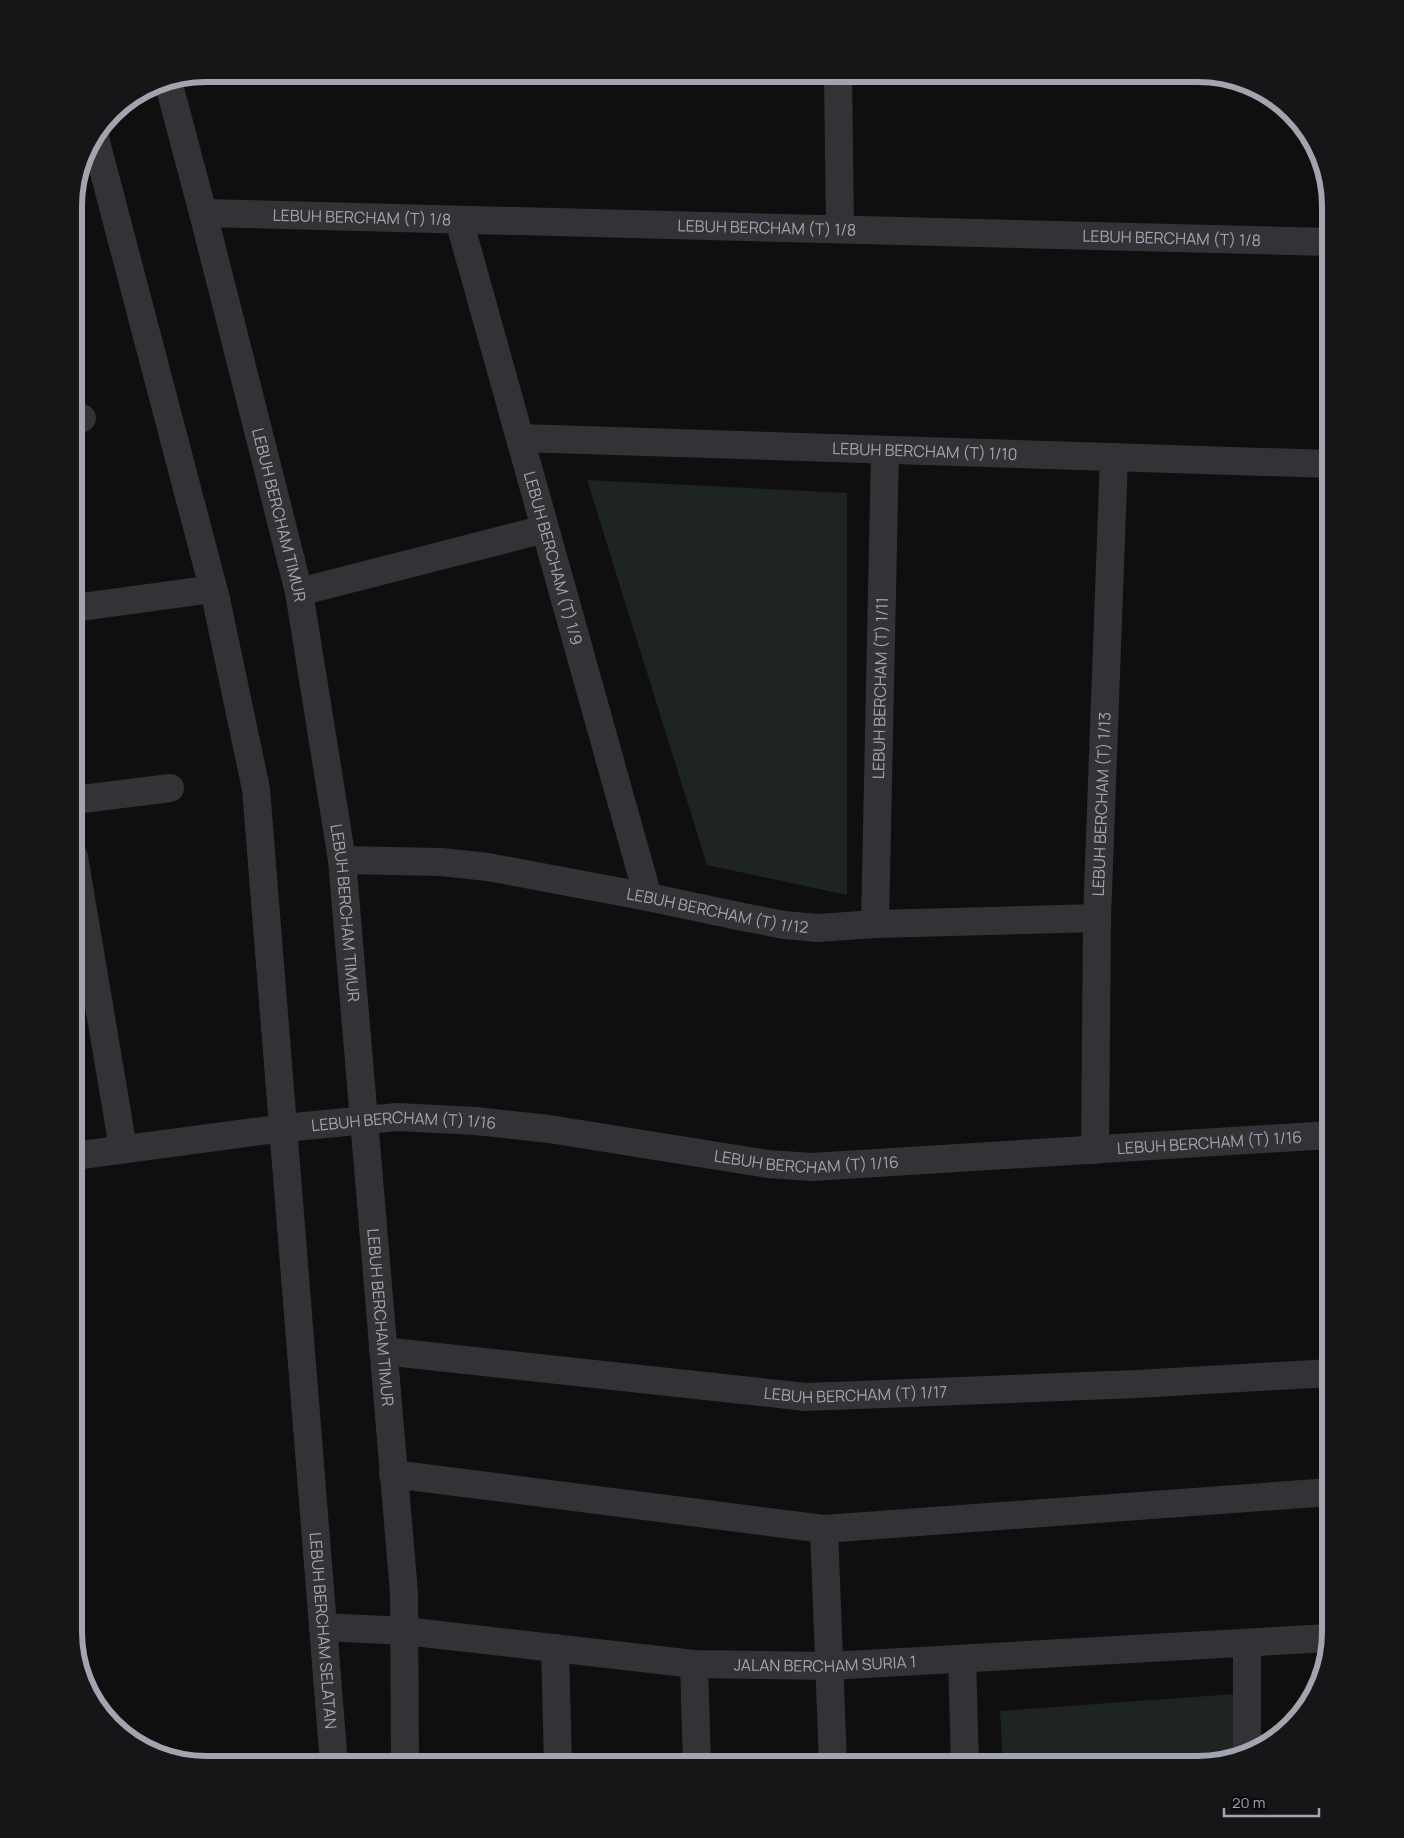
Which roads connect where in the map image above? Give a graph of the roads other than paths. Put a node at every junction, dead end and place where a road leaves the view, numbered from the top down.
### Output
1 (838, 83) edge
2 (170, 88) edge
3 (98, 148) edge
4 (203, 213) junction
5 (459, 220) junction
6 (840, 229) junction
7 (1322, 242) edge
8 (520, 438) junction
9 (885, 450) junction
10 (1114, 457) junction
11 (1322, 464) edge
12 (545, 528) junction
13 (213, 589) junction
14 (299, 592) junction
15 (83, 607) edge
16 (170, 788) dead end
17 (83, 799) edge
18 (342, 860) junction
19 (648, 897) junction
20 (83, 908) edge
21 (1097, 918) junction
22 (875, 924) junction
23 (364, 1121) junction
24 (284, 1128) junction
25 (1322, 1136) edge
26 (123, 1148) junction
27 (1095, 1150) junction
28 (82, 1155) edge
29 (383, 1351) junction
30 (1322, 1373) edge
31 (393, 1474) junction
32 (1322, 1493) edge
33 (824, 1529) junction
34 (323, 1627) junction
35 (405, 1631) junction
36 (1321, 1639) edge
37 (1247, 1644) junction
38 (555, 1648) junction
39 (962, 1659) junction
40 (694, 1664) junction
41 (829, 1666) junction
42 (1247, 1745) edge
43 (333, 1756) edge
44 (405, 1756) edge
45 (558, 1756) edge
46 (697, 1756) edge
47 (833, 1756) edge
48 (965, 1756) edge

1 - 6 street
2 - 4 street, LEBUH BERCHAM TIMUR
3 - 13 street
4 - 5 street, LEBUH BERCHAM (T) 1/8
4 - 14 street, LEBUH BERCHAM TIMUR
5 - 6 street, LEBUH BERCHAM (T) 1/8
5 - 8 street, LEBUH BERCHAM (T) 1/9
6 - 7 street, LEBUH BERCHAM (T) 1/8
8 - 9 street, LEBUH BERCHAM (T) 1/10
8 - 12 street, LEBUH BERCHAM (T) 1/9
9 - 10 street, LEBUH BERCHAM (T) 1/10
9 - 22 street, LEBUH BERCHAM (T) 1/11
10 - 11 street, LEBUH BERCHAM (T) 1/10
10 - 21 street, LEBUH BERCHAM (T) 1/13
12 - 14 street
12 - 19 street, LEBUH BERCHAM (T) 1/9
13 - 15 street
13 - 24 street
14 - 18 street, LEBUH BERCHAM TIMUR
16 - 17 street
18 - 19 street, LEBUH BERCHAM (T) 1/12
18 - 23 street, LEBUH BERCHAM TIMUR
19 - 22 street, LEBUH BERCHAM (T) 1/12
20 - 26 street
21 - 22 street, LEBUH BERCHAM (T) 1/12
21 - 27 street, LEBUH BERCHAM (T) 1/13
23 - 24 street, LEBUH BERCHAM (T) 1/16
23 - 27 street, LEBUH BERCHAM (T) 1/16
23 - 29 street, LEBUH BERCHAM TIMUR
24 - 26 street, LEBUH BERCHAM (T) 1/16
24 - 34 street, LEBUH BERCHAM SELATAN
25 - 27 street, LEBUH BERCHAM (T) 1/16
26 - 28 street, LEBUH BERCHAM (T) 1/16
29 - 30 street, LEBUH BERCHAM (T) 1/17
29 - 31 street, LEBUH BERCHAM TIMUR
31 - 33 street
31 - 35 street, LEBUH BERCHAM TIMUR
32 - 33 street
33 - 41 street
34 - 35 street, JALAN BERCHAM SURIA 1
34 - 43 street, LEBUH BERCHAM SELATAN
35 - 38 street, JALAN BERCHAM SURIA 1
35 - 44 street, LEBUH BERCHAM TIMUR
36 - 37 street, JALAN BERCHAM SURIA 1
37 - 39 street, JALAN BERCHAM SURIA 1
37 - 42 street
38 - 40 street, JALAN BERCHAM SURIA 1
38 - 45 street
39 - 41 street, JALAN BERCHAM SURIA 1
39 - 48 street
40 - 41 street, JALAN BERCHAM SURIA 1
40 - 46 street
41 - 47 street

